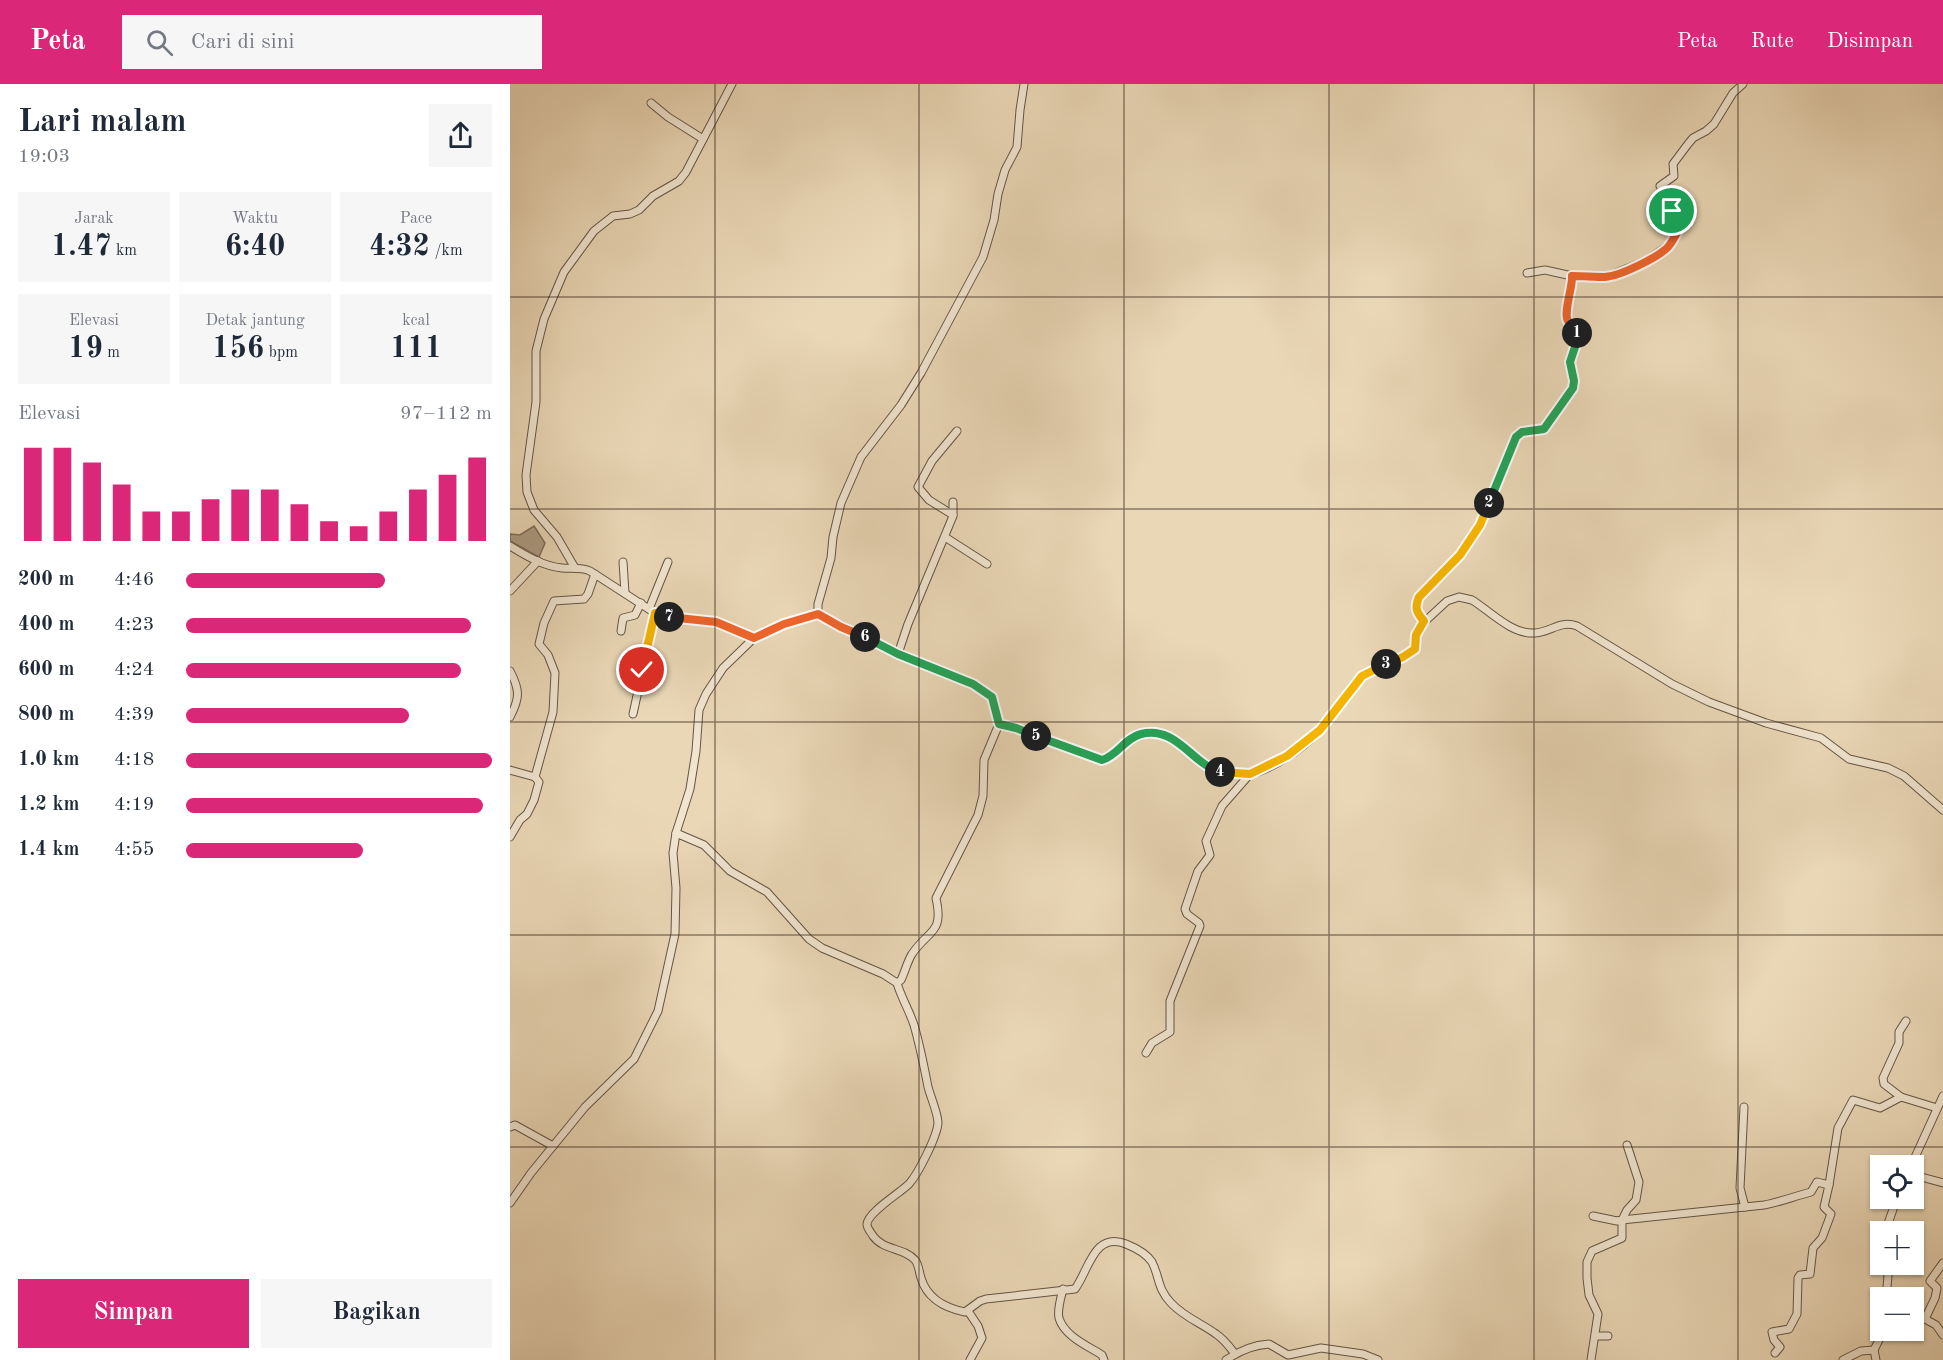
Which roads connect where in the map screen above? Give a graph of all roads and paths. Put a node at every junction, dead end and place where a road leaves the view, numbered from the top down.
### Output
1 (732, 84) edge
2 (1024, 84) edge
3 (1743, 84) edge
4 (651, 103) dead end
5 (703, 139) junction
6 (1527, 273) dead end
7 (1572, 276) junction
8 (957, 431) dead end
9 (953, 502) dead end
10 (953, 515) junction
11 (945, 537) junction
12 (510, 546) edge
13 (537, 561) junction
14 (623, 562) dead end
15 (668, 562) dead end
16 (987, 564) dead end
17 (575, 568) junction
18 (595, 574) junction
19 (510, 591) edge
20 (625, 593) junction
21 (641, 603) junction
22 (652, 611) junction
23 (818, 614) junction
24 (1424, 621) junction
25 (621, 631) dead end
26 (754, 638) junction
27 (898, 654) junction
28 (510, 671) edge
29 (633, 714) dead end
30 (510, 717) edge
31 (999, 724) junction
32 (510, 770) edge
33 (1250, 774) junction
34 (535, 777) junction
35 (1943, 810) edge
36 (676, 833) junction
37 (510, 837) edge
38 (897, 983) junction
39 (1906, 1021) dead end
40 (1146, 1053) dead end
41 (1901, 1097) junction
42 (1943, 1097) edge
43 (1744, 1107) dead end
44 (1937, 1108) junction
45 (510, 1127) edge
46 (1627, 1145) dead end
47 (553, 1146) junction
48 (1916, 1155) edge
49 (1924, 1178) edge
50 (1943, 1183) edge
51 (1829, 1185) junction
52 (510, 1203) edge
53 (1745, 1207) junction
54 (1593, 1216) dead end
55 (1622, 1220) junction
56 (1943, 1263) edge
57 (1063, 1289) junction
58 (968, 1311) junction
59 (1943, 1335) edge
60 (1596, 1336) junction
61 (1608, 1336) dead end
62 (1878, 1341) edge
63 (1874, 1350) junction
64 (1776, 1353) dead end
65 (1235, 1354) junction
66 (970, 1360) edge
67 (1104, 1360) edge
68 (1226, 1360) edge
69 (1378, 1360) edge
70 (1591, 1360) edge
71 (1843, 1360) edge
72 (1876, 1360) edge

1 - 5 street
2 - 23 street
3 - 7 street
4 - 5 street
5 - 17 street
6 - 7 street
7 - 24 street
8 - 10 street
9 - 10 street
10 - 11 street
11 - 16 street
11 - 27 street
12 - 13 street
13 - 17 street
13 - 19 street
14 - 20 street
15 - 22 street
17 - 18 street
18 - 20 street
18 - 34 street
20 - 21 street
21 - 22 street
21 - 25 street
22 - 26 street
22 - 29 street
23 - 26 street
23 - 27 street
24 - 33 street
24 - 35 street
26 - 36 street
27 - 31 street
28 - 30 street
31 - 33 street
31 - 38 street
32 - 34 street
33 - 40 street
34 - 37 street
36 - 38 street
36 - 47 street
38 - 58 street
39 - 41 street
41 - 44 street
41 - 51 street
42 - 44 street
43 - 53 street
44 - 48 street
45 - 47 street
46 - 55 street
47 - 52 street
49 - 50 street
51 - 53 street
51 - 64 street
53 - 55 street
54 - 55 street
55 - 60 street
56 - 59 street
57 - 58 street
57 - 65 street
57 - 67 street
58 - 66 street
60 - 61 street
60 - 70 street
62 - 63 street
63 - 71 street
63 - 72 street
65 - 68 street
65 - 69 street

